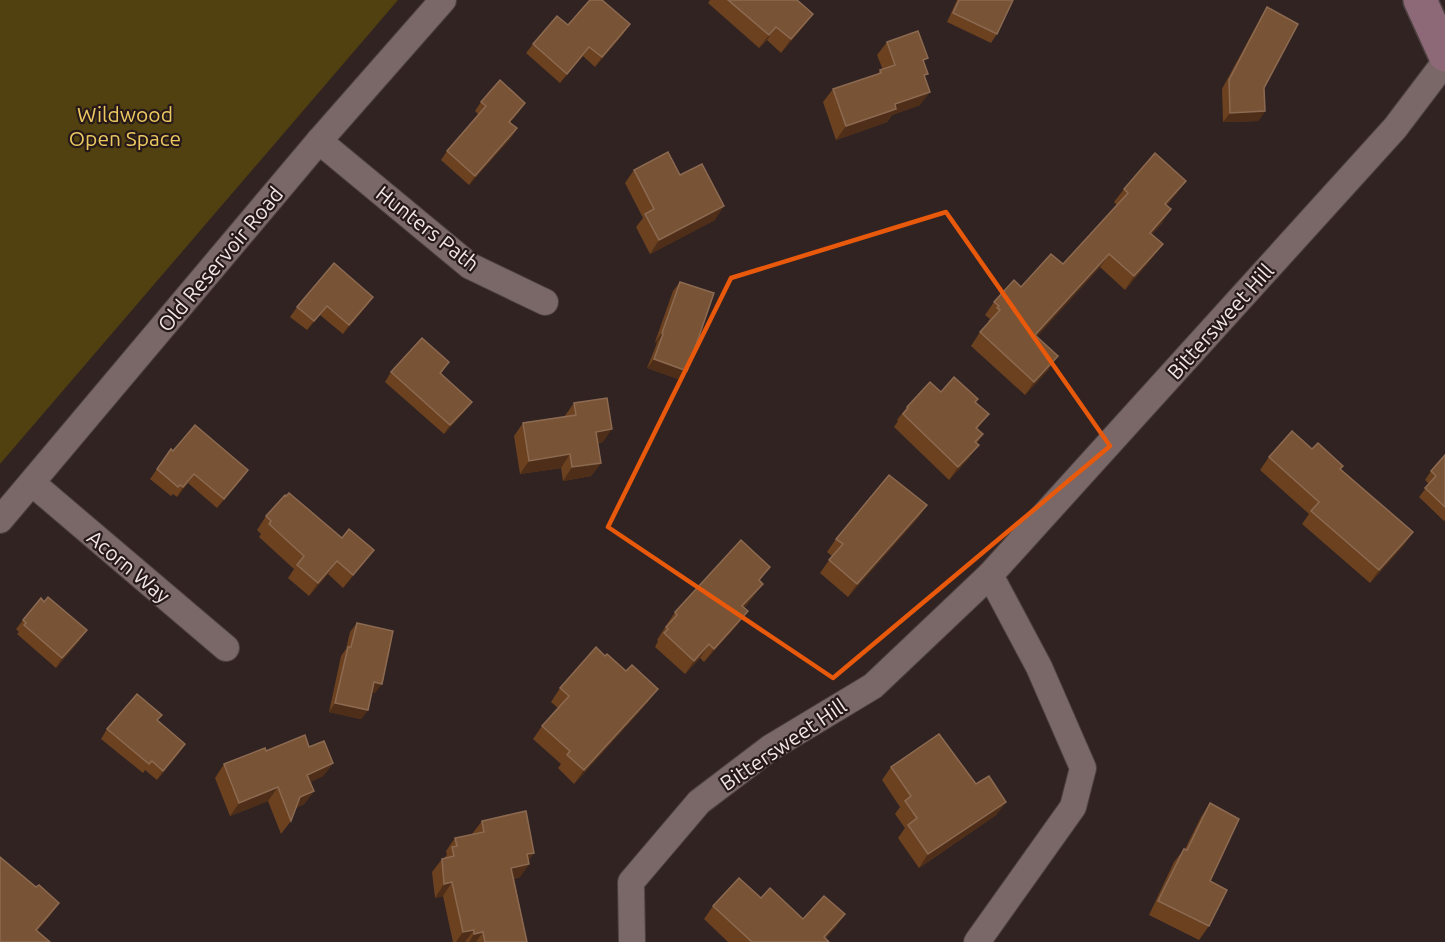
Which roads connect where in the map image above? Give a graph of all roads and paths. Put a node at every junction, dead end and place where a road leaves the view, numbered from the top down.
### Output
1 (443, 0) edge
2 (1420, 0) edge
3 (1445, 55) edge
4 (1445, 62) edge
5 (319, 141) junction
6 (545, 302) dead end
7 (32, 483) junction
8 (0, 520) edge
9 (990, 575) junction
10 (226, 648) dead end
11 (632, 942) edge
12 (977, 942) edge

1 - 5 street, Old Reservoir Road
2 - 3 main road
4 - 9 street, Bittersweet Hill
5 - 6 street, Hunters Path
5 - 7 street, Old Reservoir Road
7 - 8 street, Old Reservoir Road
7 - 10 street, Acorn Way
9 - 11 street, Bittersweet Hill
9 - 12 street

